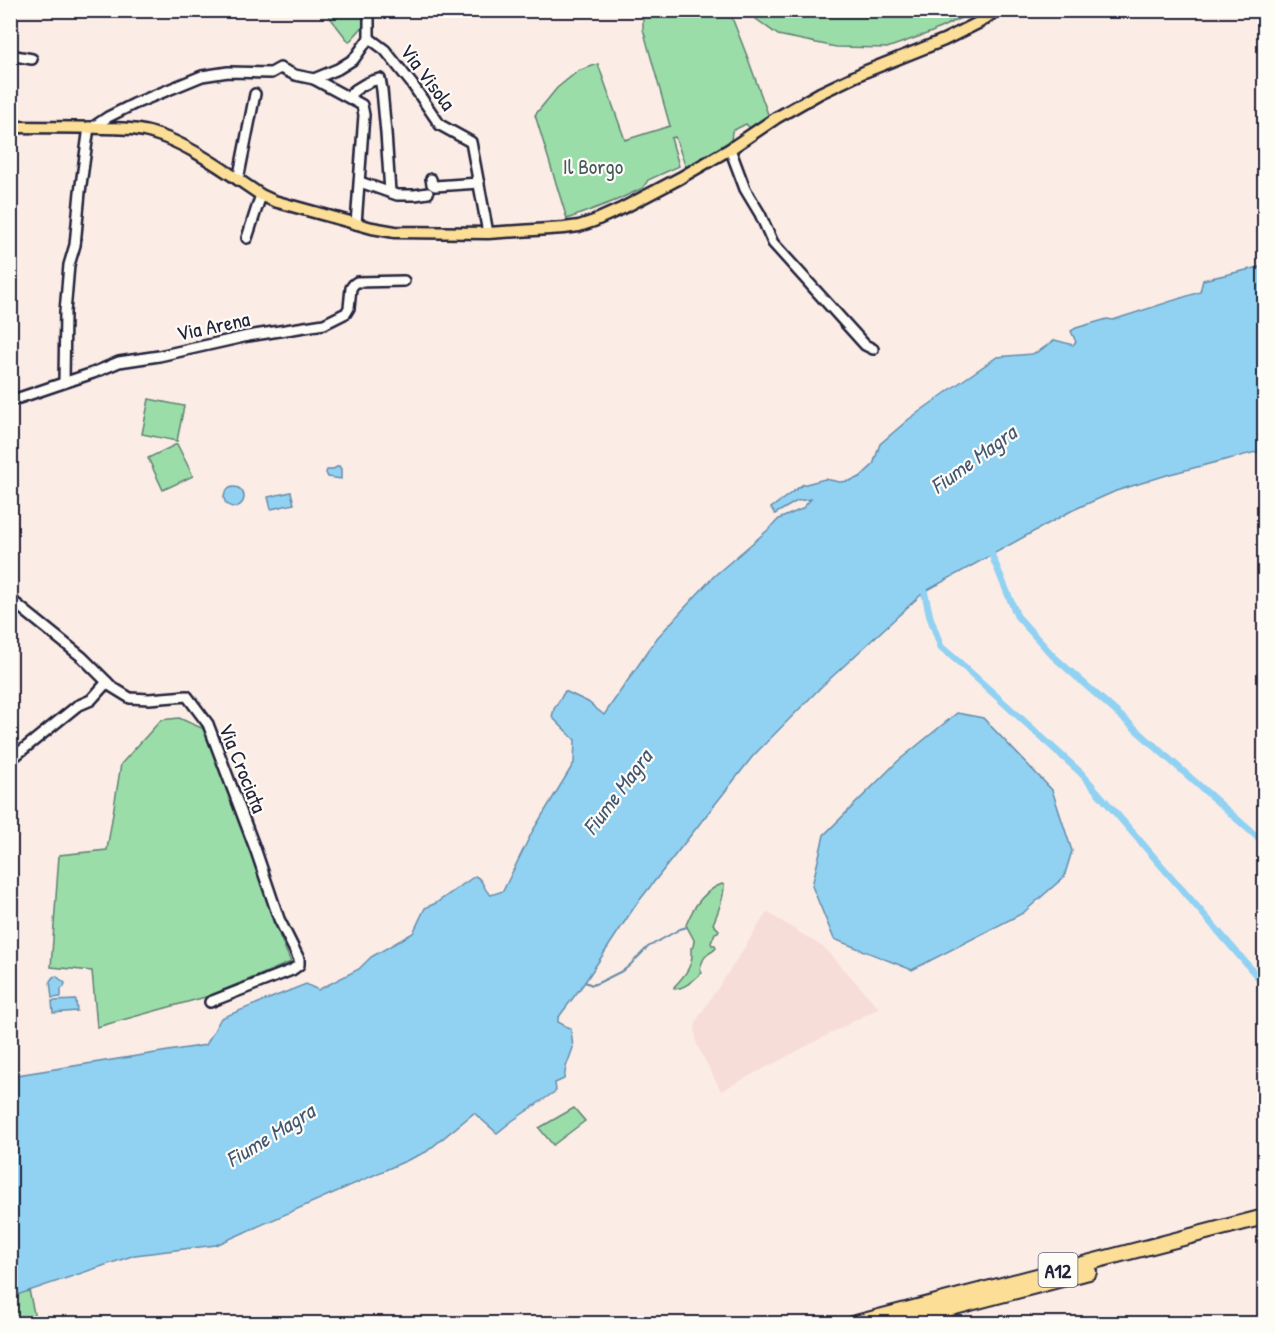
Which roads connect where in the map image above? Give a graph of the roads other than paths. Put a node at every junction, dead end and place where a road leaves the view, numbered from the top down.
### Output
1 (369, 10) edge
2 (997, 10) edge
3 (369, 38) junction
4 (10, 55) edge
5 (32, 59) dead end
6 (314, 79) junction
7 (255, 94) dead end
8 (348, 96) junction
9 (91, 127) junction
10 (10, 128) edge
11 (730, 149) junction
12 (431, 179) dead end
13 (238, 180) junction
14 (360, 182) junction
15 (479, 183) junction
16 (390, 192) junction
17 (428, 193) dead end
18 (261, 195) junction
19 (356, 224) junction
20 (488, 233) junction
21 (247, 238) dead end
22 (404, 281) dead end
23 (873, 349) dead end
24 (64, 382) junction
25 (10, 401) edge
26 (10, 599) edge
27 (107, 682) junction
28 (10, 760) edge
29 (210, 1002) dead end
30 (1264, 1217) edge
31 (1264, 1226) edge
32 (852, 1323) edge
33 (890, 1323) edge

1 - 3 street
2 - 11 main road
3 - 6 street, Via Visola
3 - 15 street, Via Visola
4 - 5 street
6 - 8 street
6 - 9 street
7 - 13 street
8 - 14 street
8 - 16 street, Via Visola
9 - 10 main road
9 - 13 main road
9 - 24 street
11 - 20 main road
11 - 23 street
12 - 15 street
13 - 18 main road
14 - 16 street
14 - 19 street
15 - 20 street, Via Visola
16 - 17 street
18 - 19 main road
18 - 21 street
19 - 20 main road
22 - 24 street, Via Arena
24 - 25 street, Via Arena
26 - 27 street, Via Crociata
27 - 28 street
27 - 29 street, Via Crociata
30 - 32 highway, A12
31 - 33 highway, A12

